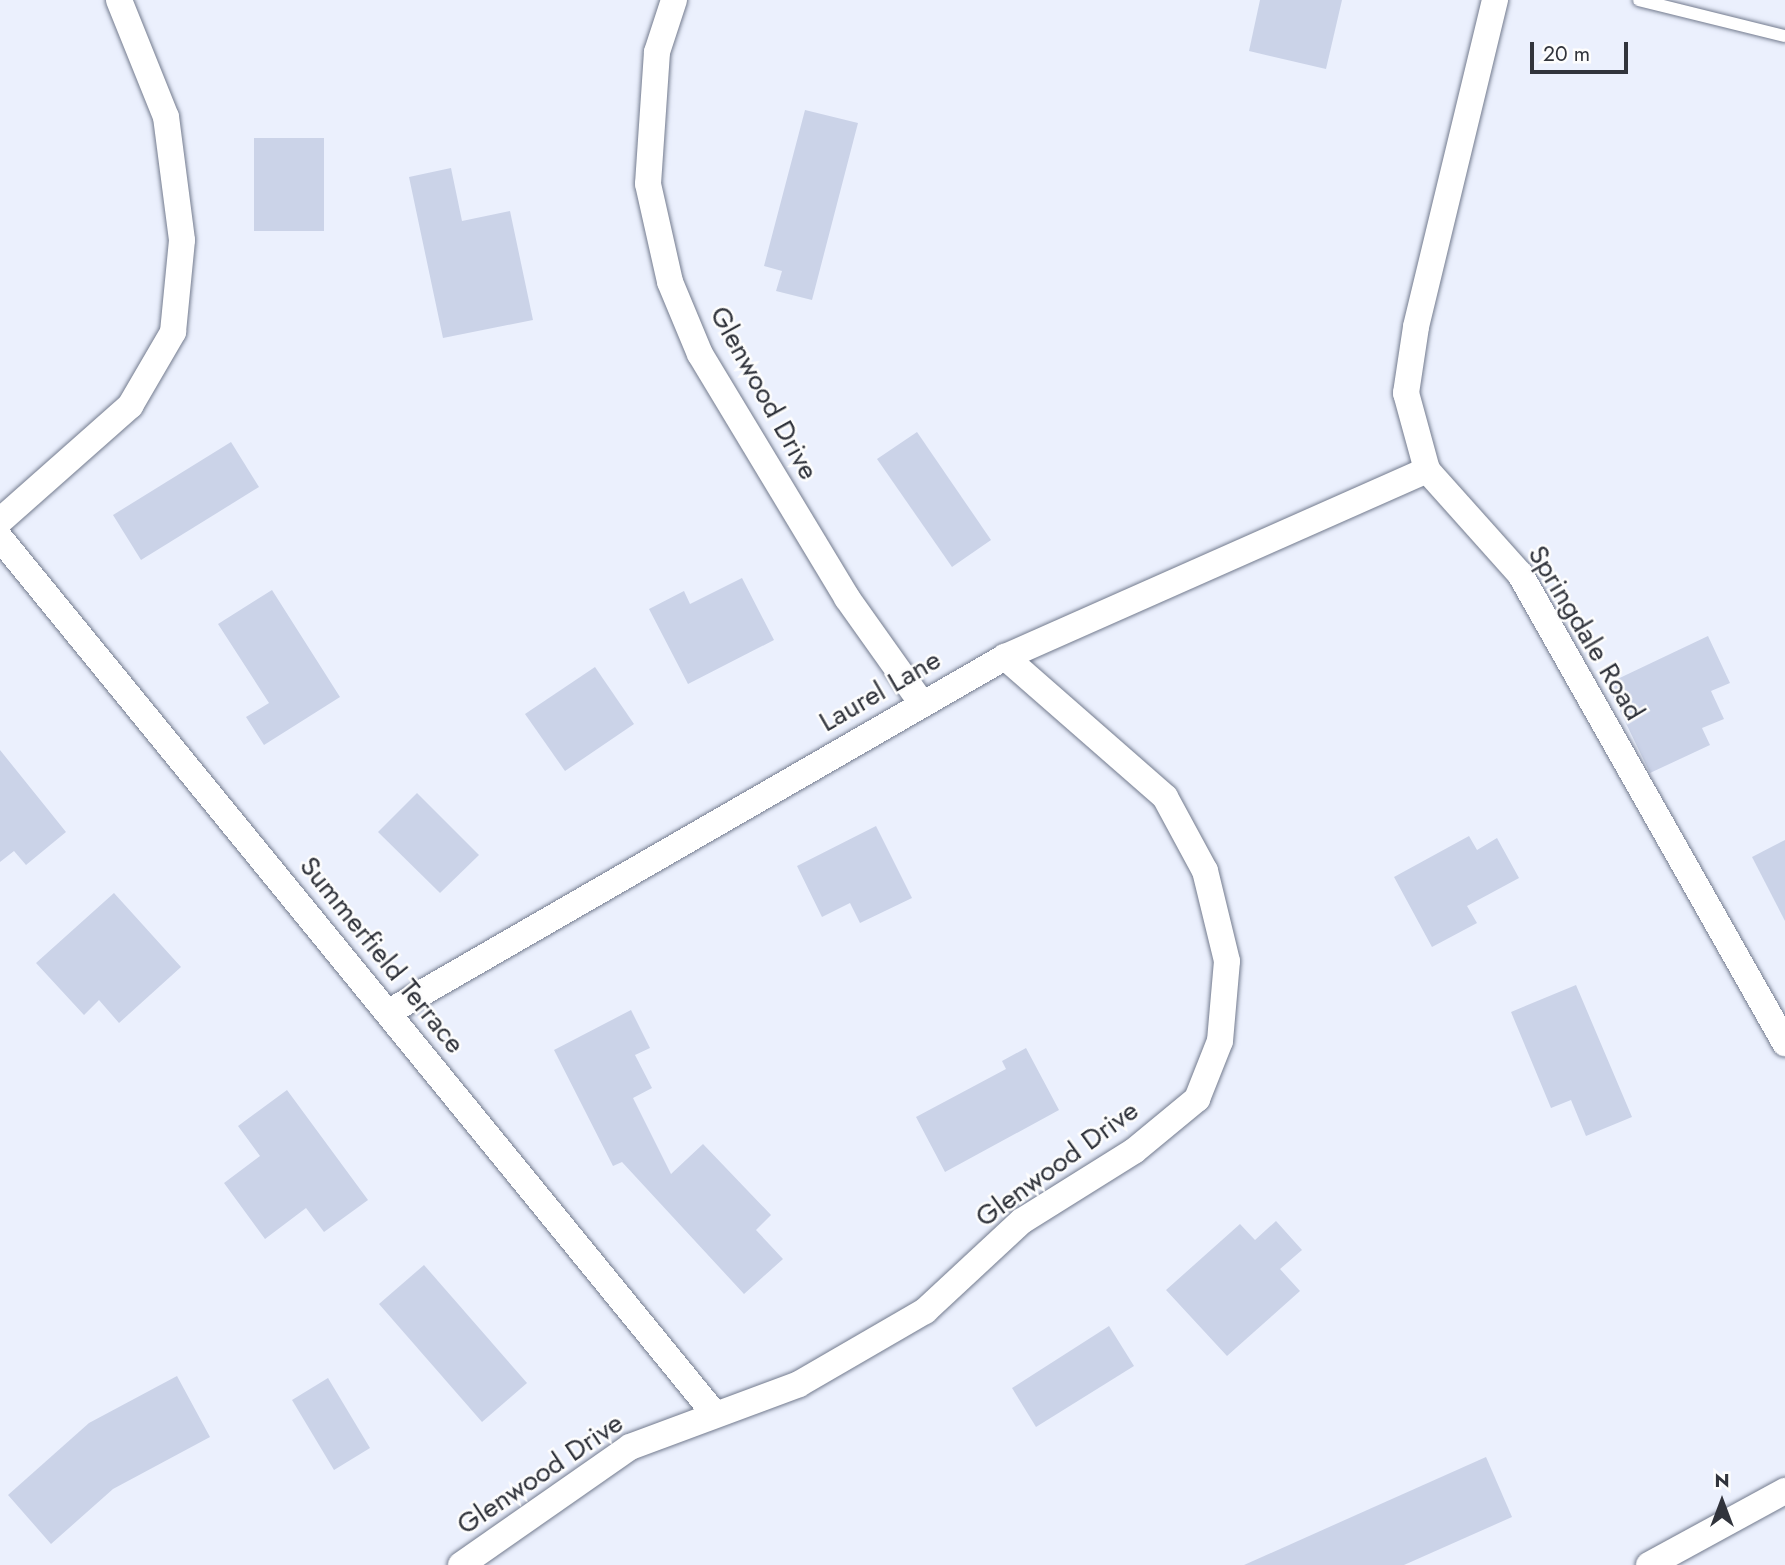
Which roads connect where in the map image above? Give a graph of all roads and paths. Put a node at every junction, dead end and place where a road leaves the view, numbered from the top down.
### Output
1 (119, 0) edge
2 (674, 0) edge
3 (1495, 0) edge
4 (1639, 0) edge
5 (1785, 36) edge
6 (1427, 470) junction
7 (0, 521) edge
8 (0, 538) edge
9 (1005, 657) junction
10 (921, 702) junction
11 (389, 1012) junction
12 (1785, 1043) edge
13 (714, 1413) junction
14 (1785, 1490) edge
15 (461, 1565) edge
16 (1649, 1565) edge

1 - 7 street
2 - 10 street, Glenwood Drive
3 - 6 street, Springdale Road
4 - 5 lane
6 - 9 street, Laurel Lane
6 - 12 street, Springdale Road
8 - 11 street, Summerfield Terrace
9 - 10 street, Laurel Lane
9 - 13 street, Glenwood Drive
10 - 11 street, Laurel Lane
11 - 13 street, Summerfield Terrace
13 - 15 street, Glenwood Drive
14 - 16 street

